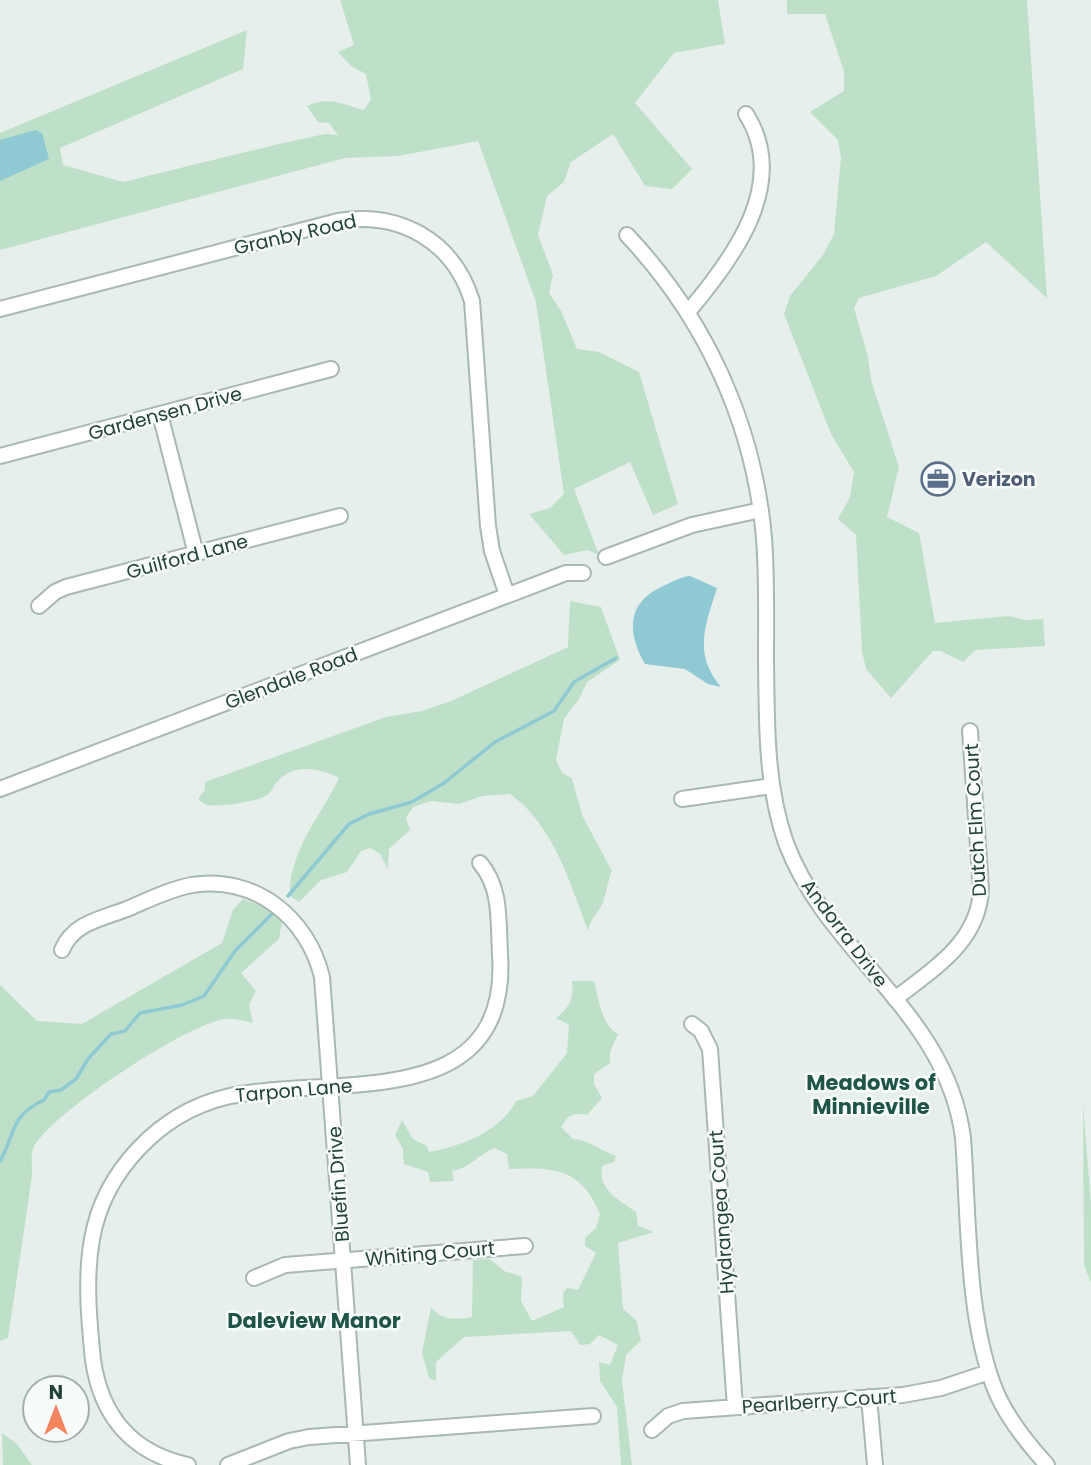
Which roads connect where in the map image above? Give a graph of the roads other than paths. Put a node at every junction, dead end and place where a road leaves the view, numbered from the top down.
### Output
1 (746, 114) dead end
2 (627, 235) dead end
3 (0, 309) edge
4 (688, 312) junction
5 (331, 369) dead end
6 (160, 414) junction
7 (0, 456) edge
8 (761, 510) junction
9 (340, 516) dead end
10 (196, 554) junction
11 (606, 557) dead end
12 (583, 573) dead end
13 (507, 595) junction
14 (39, 606) dead end
15 (970, 731) dead end
16 (772, 786) junction
17 (0, 789) edge
18 (682, 799) dead end
19 (480, 863) dead end
20 (62, 950) dead end
21 (895, 999) junction
22 (692, 1024) dead end
23 (331, 1086) junction
24 (525, 1246) dead end
25 (343, 1260) junction
26 (254, 1278) dead end
27 (989, 1372) junction
28 (869, 1397) junction
29 (735, 1407) junction
30 (593, 1416) dead end
31 (652, 1430) dead end
32 (356, 1433) junction
33 (188, 1465) edge
34 (229, 1465) edge
35 (358, 1465) edge
36 (875, 1465) edge
37 (1046, 1465) edge

1 - 4 street
2 - 4 street, Andorra Drive
3 - 13 street, Granby Road
4 - 8 street, Andorra Drive
5 - 6 street, Gardensen Drive
6 - 7 street, Gardensen Drive
6 - 10 street
8 - 11 street
8 - 16 street, Andorra Drive
9 - 10 street, Guilford Lane
10 - 14 street, Guilford Lane
12 - 13 street, Glendale Road
13 - 17 street, Glendale Road
15 - 21 street, Dutch Elm Court
16 - 18 street
16 - 21 street, Andorra Drive
19 - 23 street, Tarpon Lane
20 - 23 street, Bluefin Drive
21 - 27 street, Andorra Drive
22 - 29 street, Hydrangea Court
23 - 25 street, Bluefin Drive
23 - 33 street, Tarpon Lane
24 - 25 street, Whiting Court
25 - 26 street, Whiting Court
25 - 32 street, Bluefin Drive
27 - 28 street, Pearlberry Court
27 - 37 street, Andorra Drive
28 - 29 street, Pearlberry Court
28 - 36 street
29 - 31 street, Pearlberry Court
30 - 32 street
32 - 34 street
32 - 35 street, Bluefin Drive

